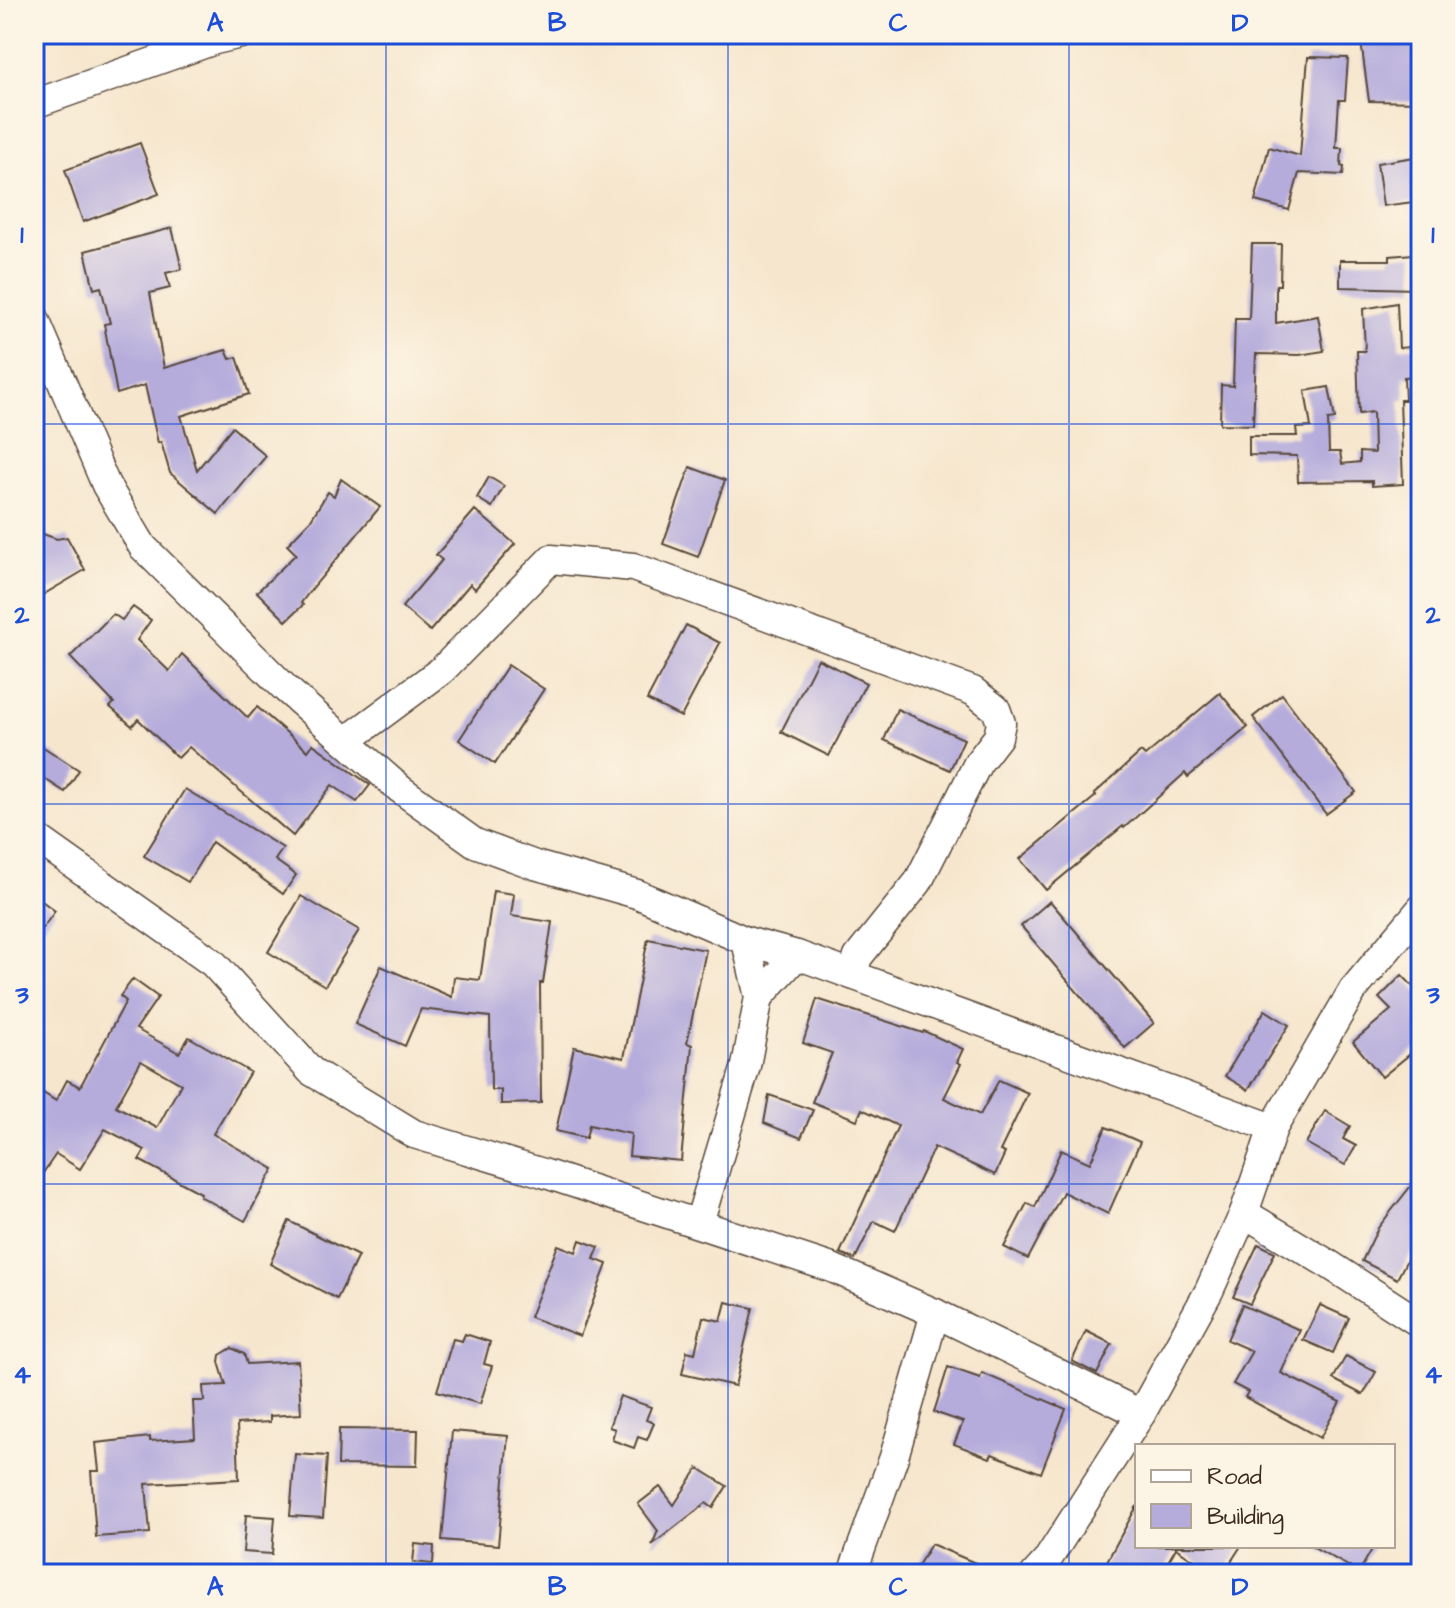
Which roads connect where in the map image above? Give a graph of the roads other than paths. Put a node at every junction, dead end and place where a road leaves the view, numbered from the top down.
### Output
1 (241, 34) edge
2 (34, 104) edge
3 (34, 317) edge
4 (346, 741) junction
5 (34, 836) edge
6 (1421, 909) edge
7 (746, 941) junction
8 (797, 955) junction
9 (852, 975) junction
10 (759, 997) junction
11 (1273, 1128) junction
12 (1244, 1213) junction
13 (699, 1223) junction
14 (935, 1313) junction
15 (1421, 1324) edge
16 (1141, 1414) junction
17 (1048, 1570) edge
18 (852, 1574) edge

1 - 2 street
3 - 4 street
4 - 7 street
4 - 9 street
5 - 13 street
6 - 11 street
7 - 8 street
7 - 10 street
8 - 9 street
8 - 10 street
9 - 11 street
10 - 13 street
11 - 12 street
12 - 15 street
12 - 16 street
13 - 14 street
14 - 16 street
14 - 18 street
16 - 17 street

